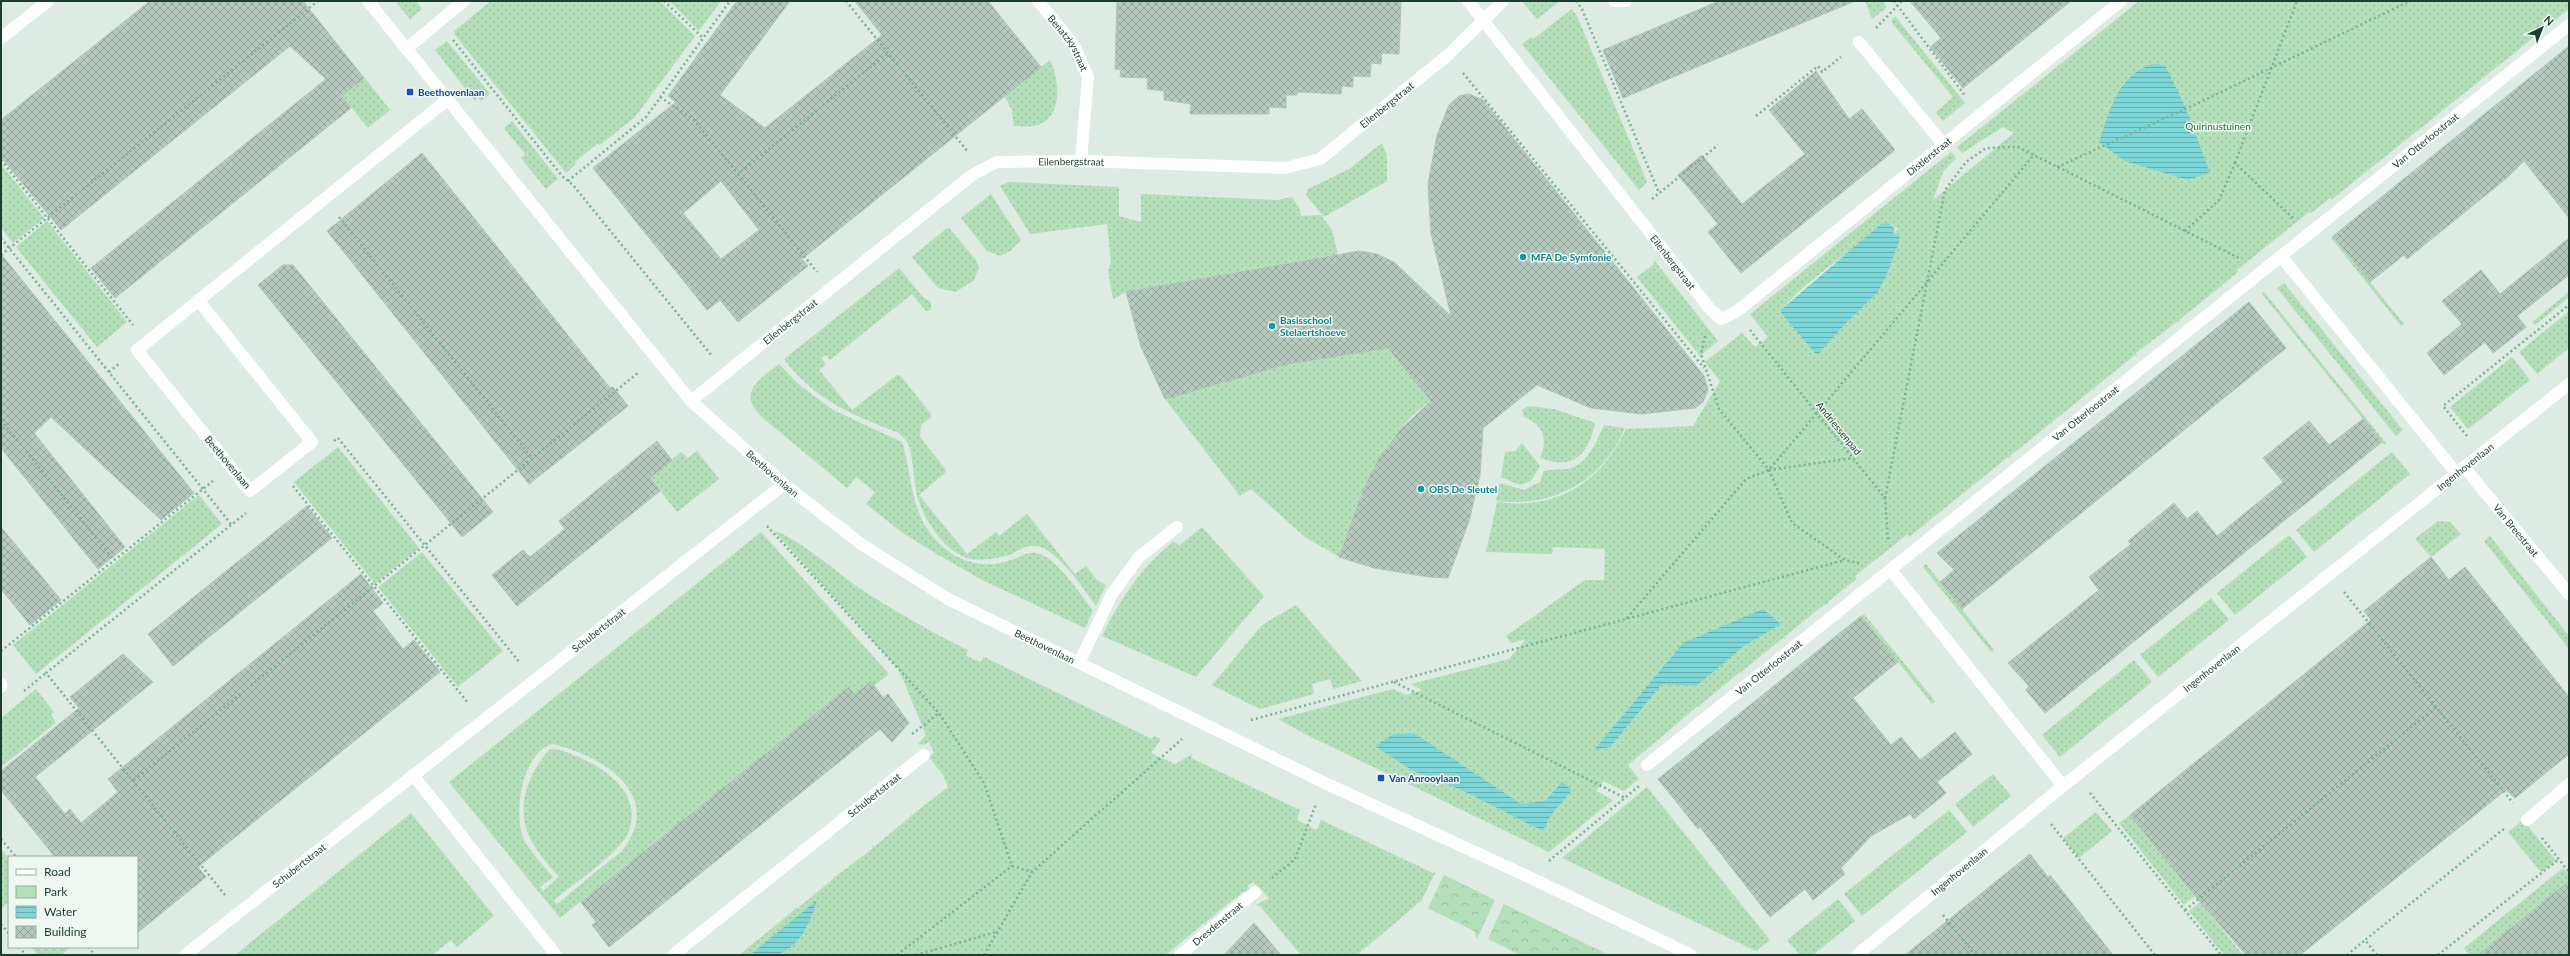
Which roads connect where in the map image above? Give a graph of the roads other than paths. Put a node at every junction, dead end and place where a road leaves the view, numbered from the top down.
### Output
1 (48, 1) edge
2 (368, 1) edge
3 (464, 1) edge
4 (1038, 1) edge
5 (1468, 1) edge
6 (1503, 1) edge
7 (1614, 1) edge
8 (1626, 1) edge
9 (2121, 1) edge
10 (1482, 21) junction
11 (2569, 25) edge
12 (1, 38) edge
13 (1859, 42) road end
14 (406, 49) junction
15 (447, 100) junction
16 (1944, 145) junction
17 (1081, 162) junction
18 (2281, 256) junction
19 (198, 300) junction
20 (1736, 312) joint
21 (2569, 384) edge
22 (691, 401) junction
23 (2460, 471) junction
24 (784, 484) junction
25 (1177, 527) dead end
26 (1891, 570) junction
27 (2569, 594) edge
28 (1079, 663) junction
29 (1, 684) edge
30 (1, 687) edge
31 (924, 755) dead end
32 (1648, 766) road end
33 (413, 775) junction
34 (2569, 784) edge
35 (2063, 786) junction
36 (2527, 820) road end
37 (1255, 892) road end
38 (185, 955) edge
39 (556, 955) edge
40 (673, 955) edge
41 (1180, 955) edge
42 (1691, 955) edge
43 (1857, 955) edge

1 - 12 street
2 - 14 street, Beethovenlaan
3 - 14 street
4 - 17 street, Benatzkystraat
5 - 10 street
6 - 10 street, Eilenbergstraat
7 - 8 street
9 - 16 street, Distlerstraat
10 - 17 street, Eilenbergstraat
10 - 20 street, Eilenbergstraat
11 - 18 street, Van Otterloostraat
13 - 16 street
14 - 15 street, Beethovenlaan
15 - 19 street
15 - 22 street, Beethovenlaan
16 - 20 street, Distlerstraat
17 - 22 street, Eilenbergstraat
18 - 23 street
18 - 26 street, Van Otterloostraat
19 - 19 street, Beethovenlaan
21 - 23 street, Ingenhovenlaan
22 - 24 street, Beethovenlaan
23 - 27 street, Van Breestraat
23 - 35 street, Ingenhovenlaan
24 - 28 street, Beethovenlaan
24 - 33 street, Schubertstraat
25 - 28 street
26 - 32 street, Van Otterloostraat
26 - 35 street
28 - 42 street, Beethovenlaan
29 - 30 street
31 - 40 street, Schubertstraat
33 - 38 street, Schubertstraat
33 - 39 street
34 - 36 street
35 - 43 street, Ingenhovenlaan
37 - 41 street, Dresdenstraat

